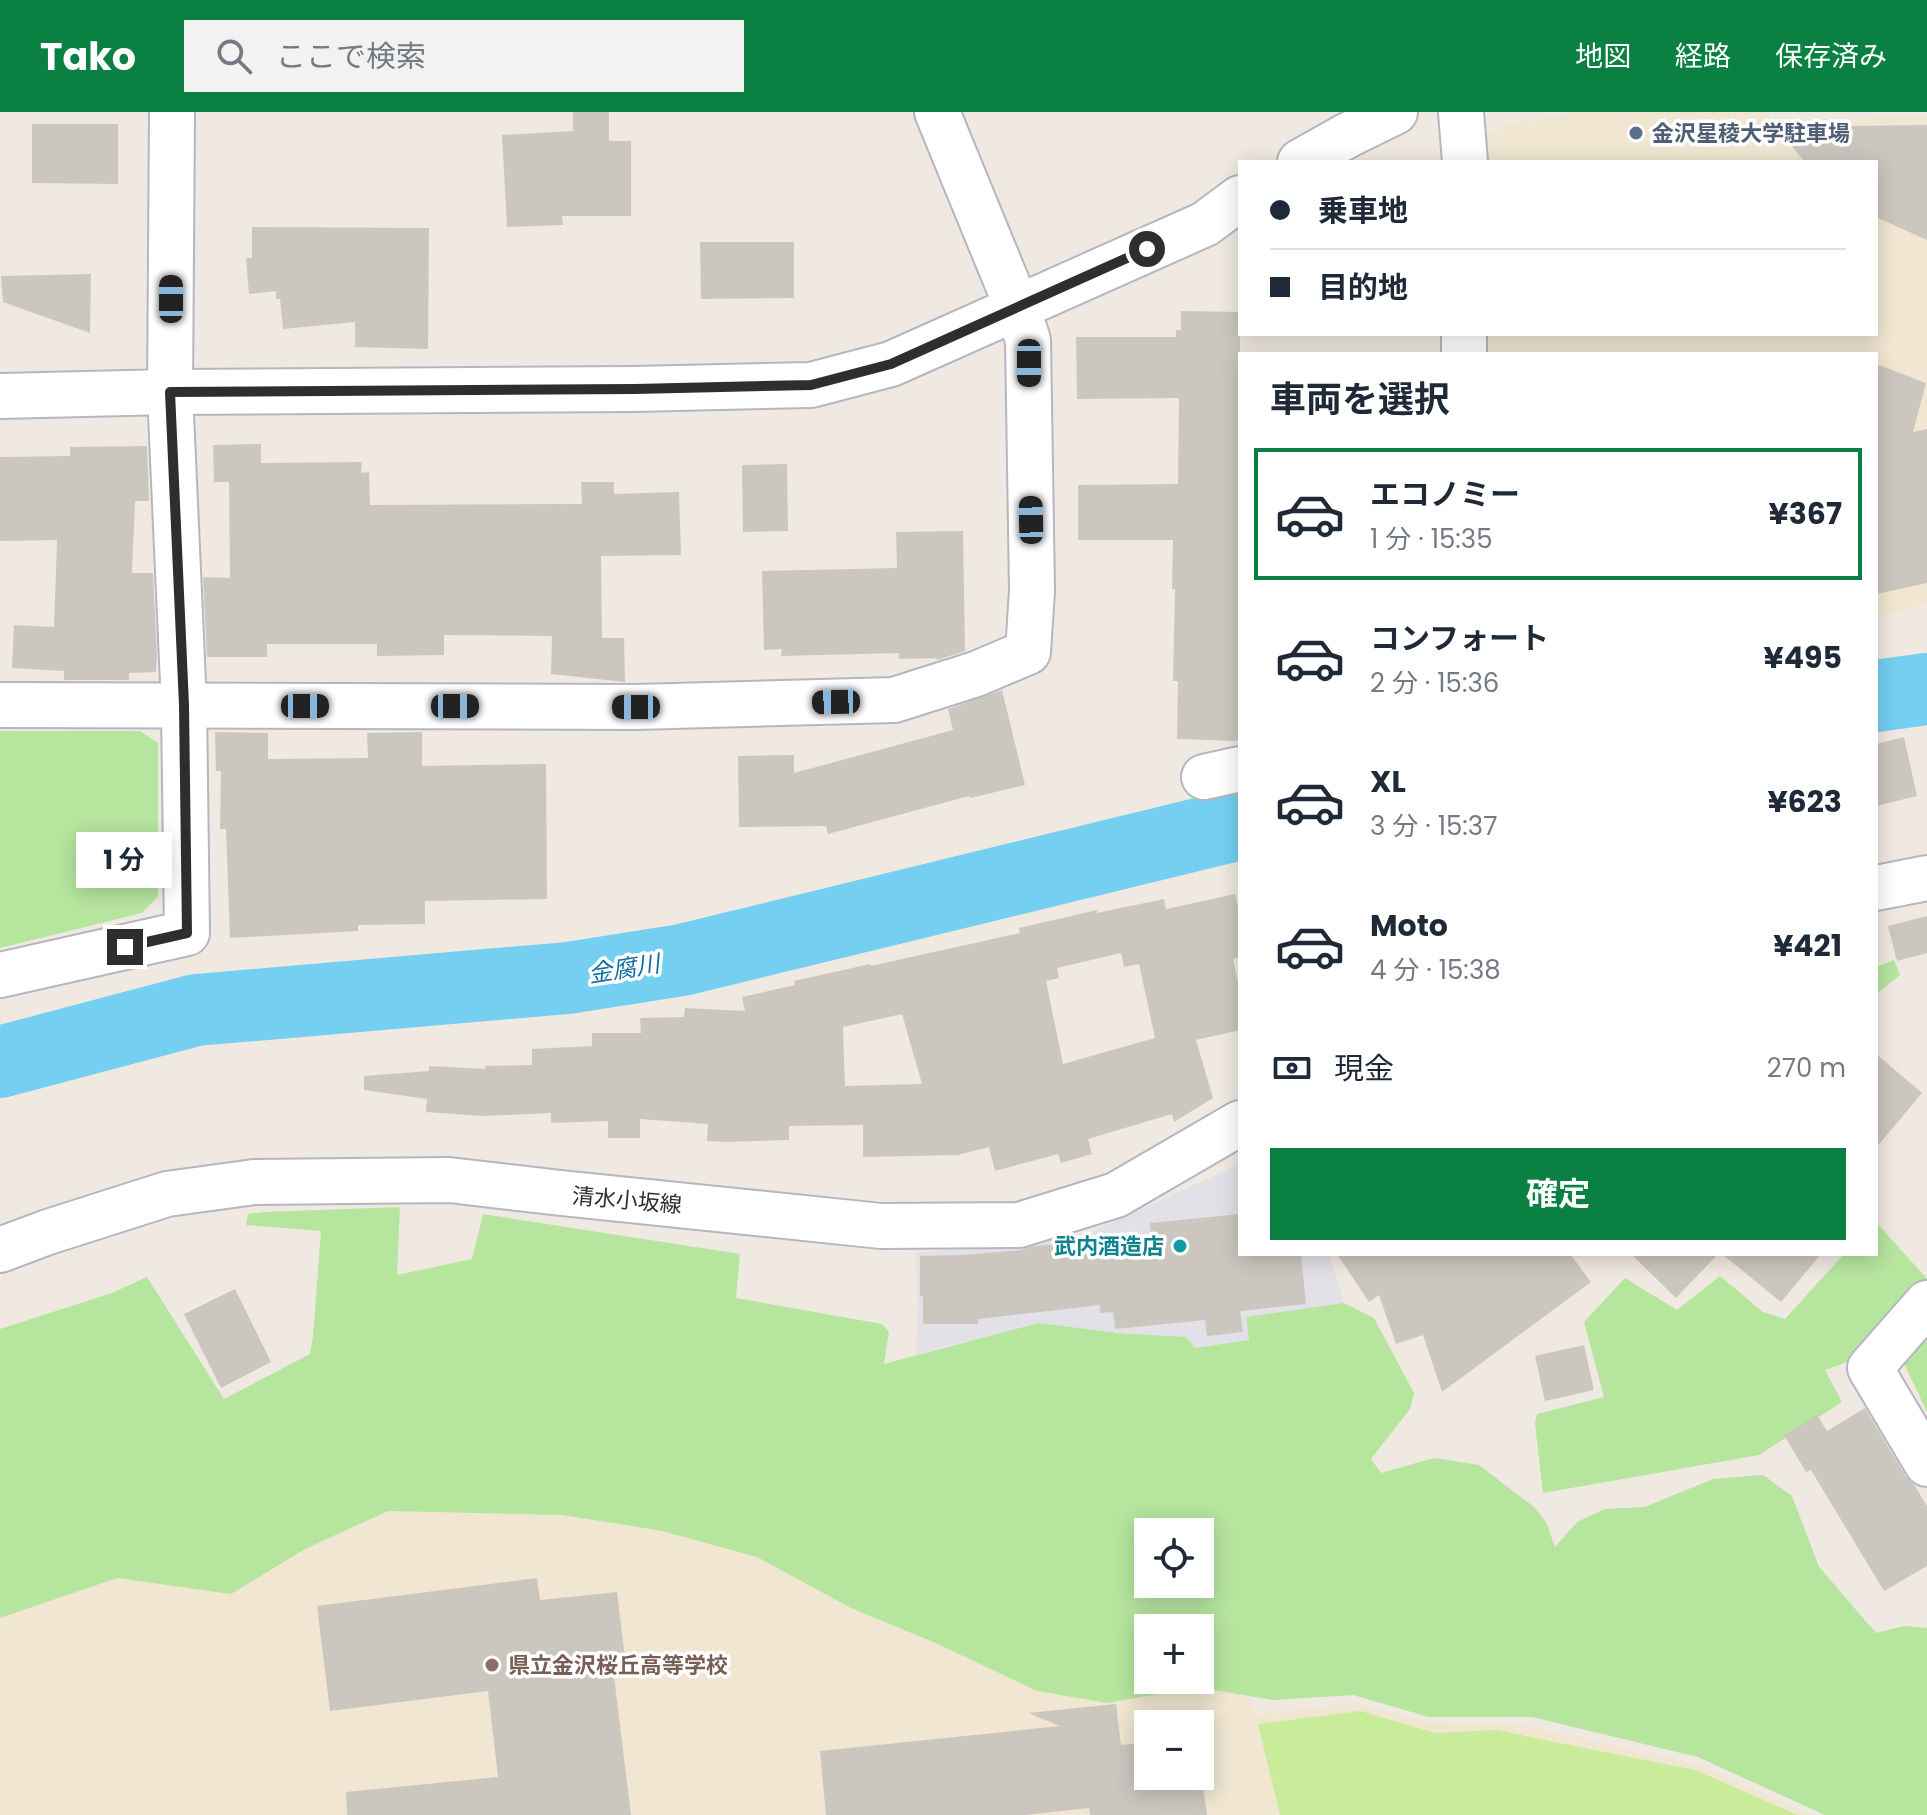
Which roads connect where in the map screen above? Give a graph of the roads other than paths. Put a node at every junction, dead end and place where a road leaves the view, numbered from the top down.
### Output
1 (172, 112) edge
2 (937, 112) edge
3 (1395, 112) edge
4 (1461, 112) edge
5 (1304, 160) edge
6 (1465, 160) edge
7 (1238, 199) edge
8 (1017, 307) junction
9 (170, 392) junction
10 (0, 396) edge
11 (0, 705) edge
12 (184, 705) junction
13 (1927, 878) edge
14 (1878, 888) edge
15 (0, 975) edge
16 (1238, 1124) edge
17 (0, 1250) edge
18 (1927, 1303) edge
19 (1927, 1464) edge

1 - 9 street
2 - 8 street
3 - 5 street
4 - 6 street
7 - 8 street
8 - 9 street
8 - 12 street
9 - 10 street
9 - 12 street
11 - 12 street
12 - 15 street
13 - 14 street
16 - 17 street, 清水小坂線
18 - 19 street

